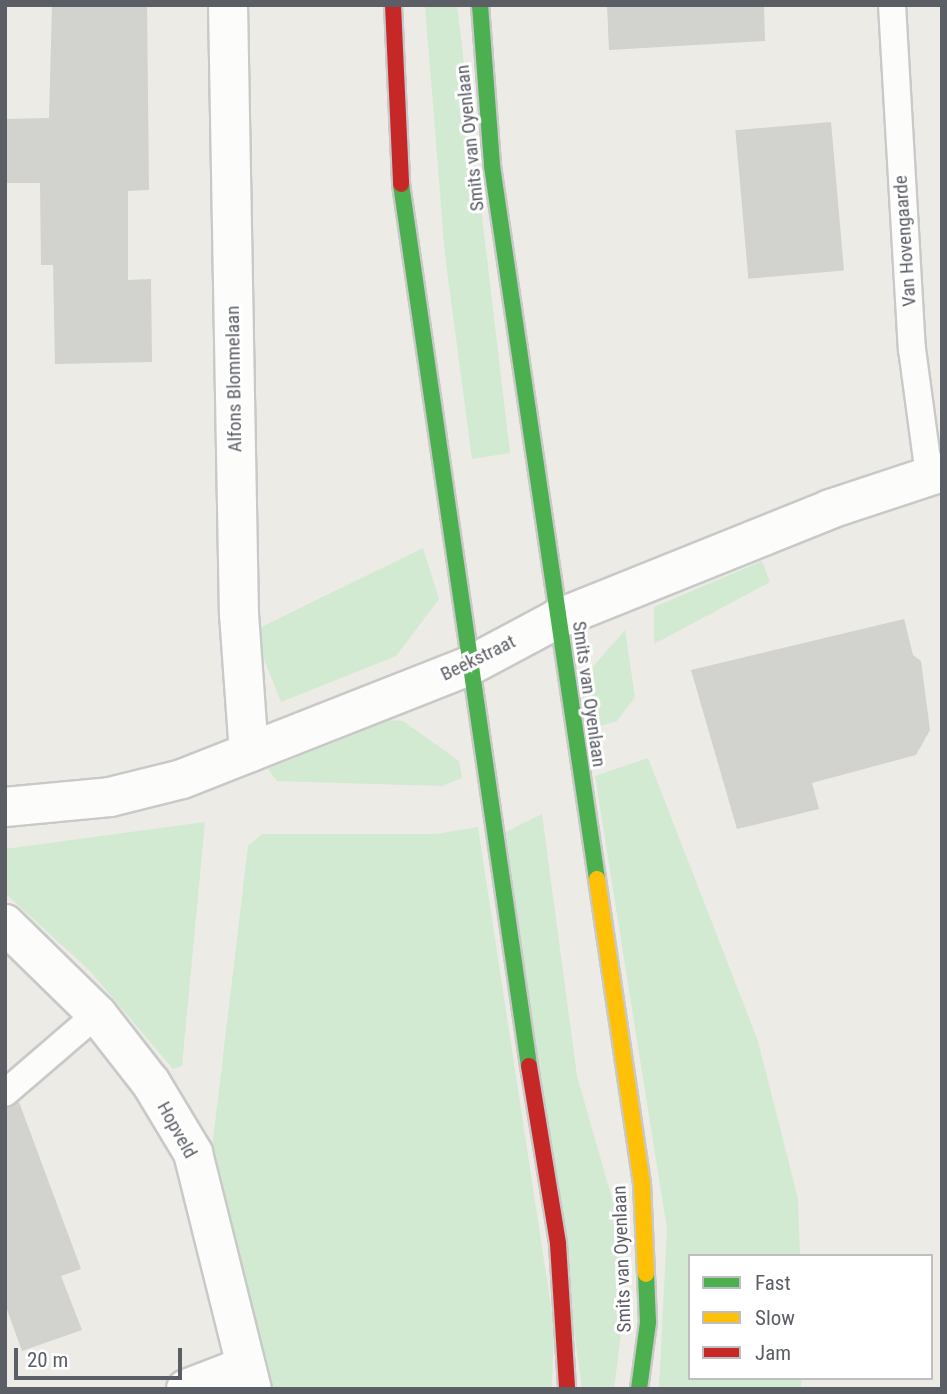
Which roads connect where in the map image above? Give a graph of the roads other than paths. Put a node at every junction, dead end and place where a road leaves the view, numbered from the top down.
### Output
1 (228, 5) edge
2 (393, 5) edge
3 (480, 5) edge
4 (892, 5) edge
5 (936, 474) edge
6 (557, 619) junction
7 (469, 666) junction
8 (249, 752) junction
9 (5, 807) edge
10 (5, 924) edge
11 (97, 1014) junction
12 (5, 1093) edge
13 (249, 1378) edge
14 (186, 1389) edge
15 (567, 1389) edge
16 (639, 1389) edge

1 - 8 street, Alfons Blommelaan
2 - 7 main road
3 - 6 main road, Smits van Oyenlaan
4 - 5 lane, Van Hovengaarde
5 - 6 street, Beekstraat
6 - 7 street, Beekstraat
6 - 16 main road, Smits van Oyenlaan
7 - 8 street, Beekstraat
7 - 15 main road
8 - 9 street, Beekstraat
10 - 11 street, Hopveld
11 - 12 lane
11 - 13 street, Hopveld
13 - 14 street

